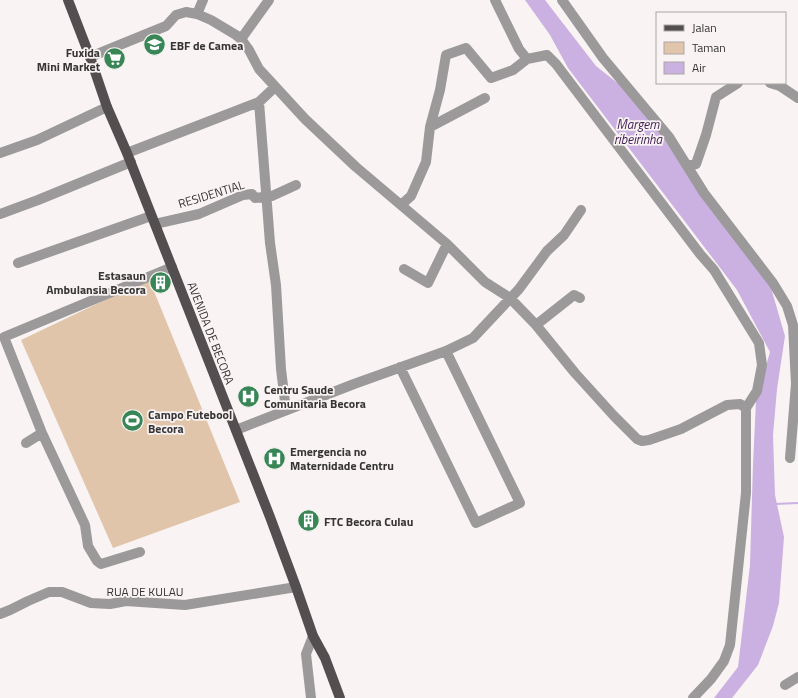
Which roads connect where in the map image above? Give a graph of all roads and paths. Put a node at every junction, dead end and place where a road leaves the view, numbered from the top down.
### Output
1 (68, 0) edge
2 (203, 0) edge
3 (269, 0) edge
4 (495, 0) edge
5 (562, 0) edge
6 (197, 14) junction
7 (241, 39) junction
8 (90, 57) junction
9 (527, 59) junction
10 (736, 84) edge
11 (773, 84) edge
12 (275, 87) junction
13 (485, 98) dead end
14 (798, 98) edge
15 (259, 102) junction
16 (107, 107) junction
17 (430, 126) junction
18 (0, 153) edge
19 (129, 158) junction
20 (687, 166) junction
21 (296, 185) dead end
22 (266, 196) junction
23 (401, 205) junction
24 (581, 210) dead end
25 (0, 214) edge
26 (153, 220) junction
27 (447, 244) junction
28 (18, 263) dead end
29 (172, 267) junction
30 (404, 269) dead end
31 (510, 298) junction
32 (580, 298) dead end
33 (536, 325) junction
34 (446, 351) junction
35 (400, 368) junction
36 (746, 408) junction
37 (286, 410) junction
38 (236, 430) junction
39 (42, 433) junction
40 (26, 443) dead end
41 (790, 458) dead end
42 (140, 552) dead end
43 (296, 587) junction
44 (0, 614) edge
45 (313, 636) junction
46 (798, 676) edge
47 (785, 685) dead end
48 (311, 698) edge
49 (340, 698) edge
50 (693, 698) edge

1 - 8 main road, AVENIDA DE BECORA
2 - 6 street
3 - 7 street
4 - 9 street
5 - 20 street
6 - 7 street
6 - 8 street
7 - 12 street
8 - 16 main road, AVENIDA DE BECORA
9 - 17 street
9 - 36 street
10 - 20 street
11 - 14 street
12 - 15 street
12 - 23 street
13 - 17 street
15 - 19 street
15 - 22 street
16 - 18 street
16 - 19 main road, AVENIDA DE BECORA
17 - 23 street
19 - 25 street
19 - 26 main road, AVENIDA DE BECORA
20 - 41 street
21 - 22 street, RESIDENTIAL
22 - 26 street, RESIDENTIAL
22 - 37 street
23 - 27 street
24 - 31 street
26 - 28 street, RESIDENTIAL
26 - 29 main road, AVENIDA DE BECORA
27 - 30 street
27 - 31 street
29 - 38 main road, AVENIDA DE BECORA
29 - 39 street
31 - 33 street
31 - 34 street
32 - 33 street
33 - 36 street
34 - 35 street
34 - 35 street
35 - 37 street
36 - 50 street
37 - 38 street
38 - 43 main road, AVENIDA DE BECORA
39 - 40 street
39 - 42 street
43 - 44 street, RUA DE KULAU
43 - 45 main road, AVENIDA DE BECORA
45 - 48 street
45 - 49 main road, AVENIDA DE BECORA
46 - 47 street

